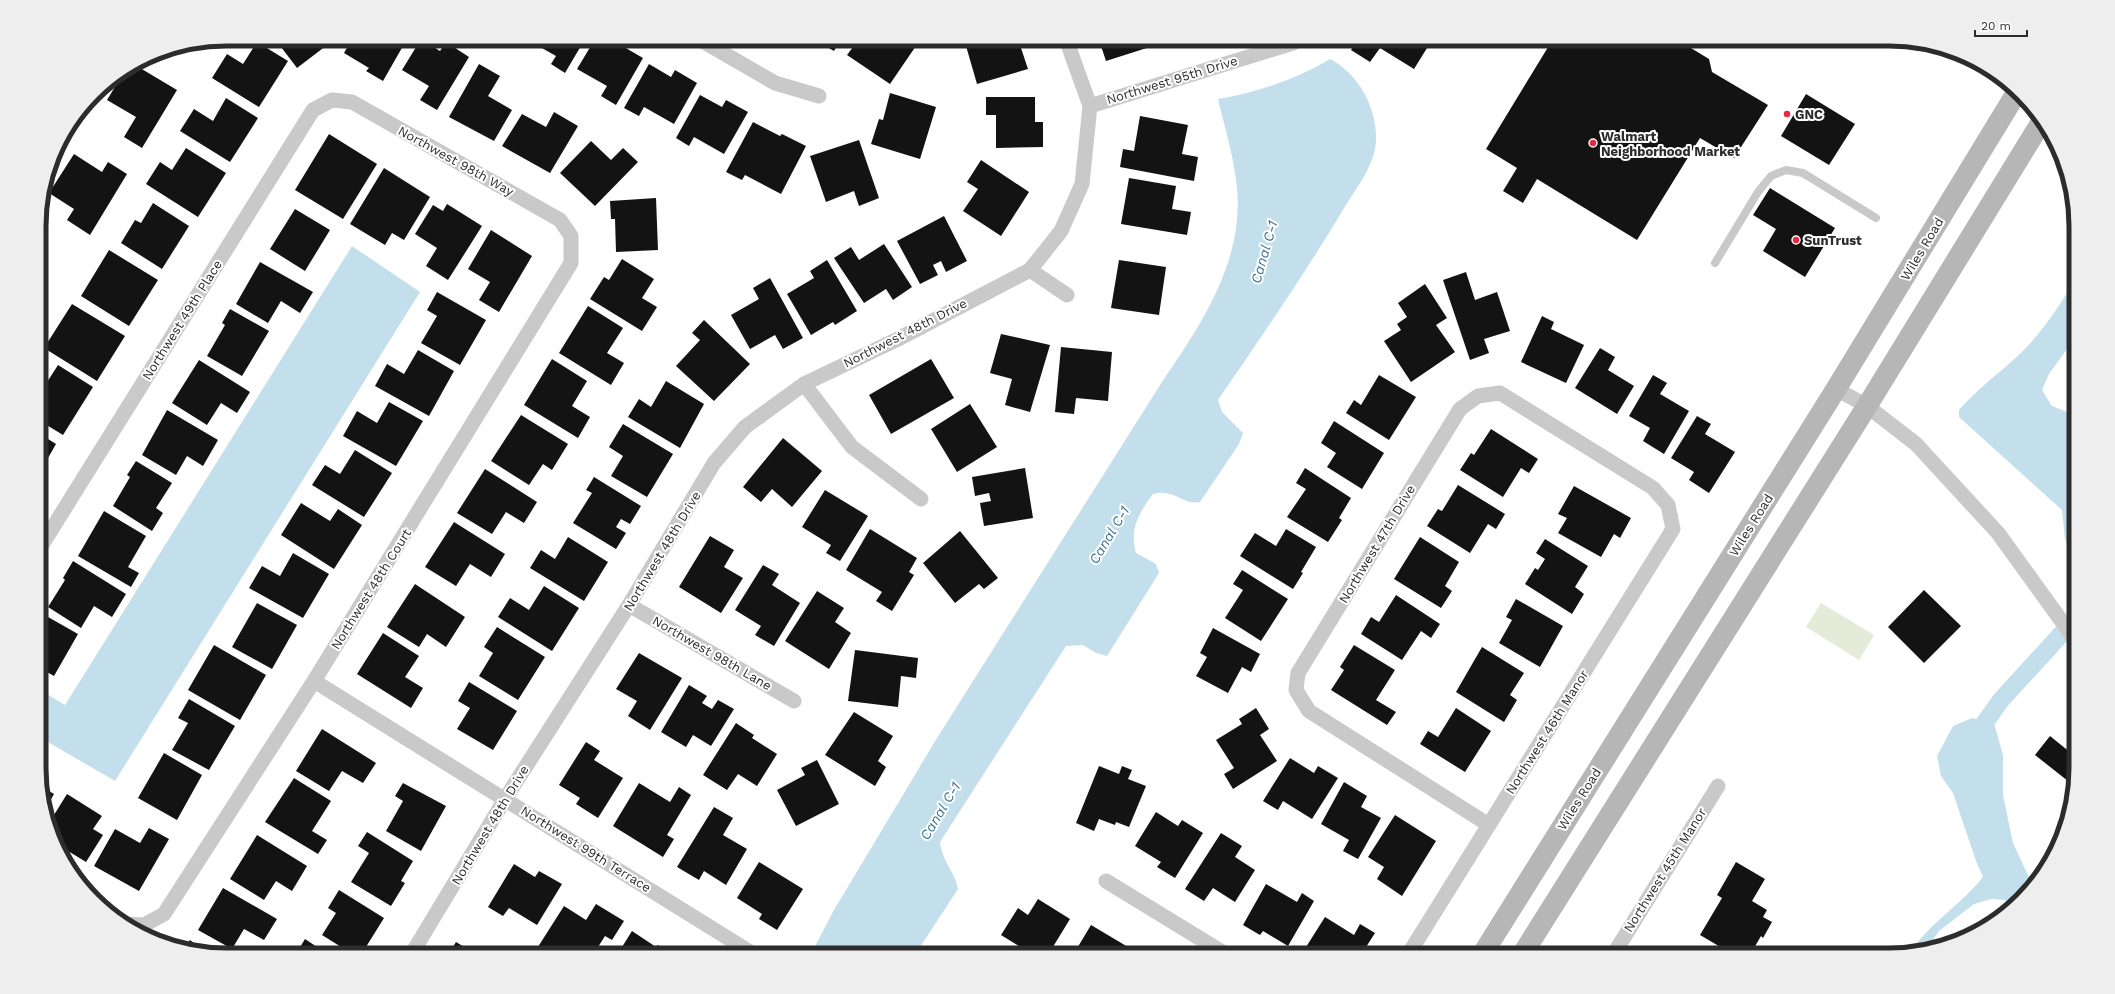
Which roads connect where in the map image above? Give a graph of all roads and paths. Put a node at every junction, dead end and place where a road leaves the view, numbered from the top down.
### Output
1 (712, 46) edge
2 (1069, 46) edge
3 (1283, 46) edge
4 (819, 96) dead end
5 (2014, 97) edge
6 (332, 100) joint
7 (1090, 106) junction
8 (2039, 126) edge
9 (1876, 218) dead end
10 (571, 236) joint
11 (1715, 263) dead end
12 (1030, 270) junction
13 (1067, 295) dead end
14 (804, 384) junction
15 (1836, 389) junction
16 (1867, 406) junction
17 (921, 499) dead end
18 (1668, 505) joint
19 (46, 538) edge
20 (629, 605) junction
21 (2069, 632) edge
22 (314, 681) junction
23 (794, 701) dead end
24 (1718, 786) dead end
25 (1582, 795) junction
26 (505, 799) junction
27 (1611, 814) junction
28 (1490, 825) junction
29 (1106, 881) dead end
30 (139, 925) edge
31 (415, 948) edge
32 (743, 948) edge
33 (1216, 948) edge
34 (1412, 948) edge
35 (1486, 948) edge
36 (1526, 948) edge
37 (1617, 948) edge

1 - 4 street
2 - 7 street
3 - 7 street, Northwest 95th Drive
5 - 15 main road, Wiles Road
6 - 10 street, Northwest 98th Way
6 - 19 street, Northwest 49th Place
7 - 12 street, Northwest 48th Drive
8 - 16 main road
9 - 11 lane
10 - 22 street, Northwest 48th Court
12 - 13 street
12 - 14 street, Northwest 48th Drive
14 - 17 street
14 - 20 street, Northwest 48th Drive
15 - 16 street
15 - 25 main road, Wiles Road
16 - 21 street
16 - 27 main road
18 - 28 street, Northwest 46th Manor
18 - 28 street, Northwest 47th Drive
20 - 23 street, Northwest 98th Lane
20 - 26 street, Northwest 48th Drive
22 - 26 street, Northwest 99th Terrace
22 - 30 street, Northwest 48th Court
24 - 37 street, Northwest 45th Manor
25 - 27 main road
25 - 35 main road, Wiles Road
26 - 31 street, Northwest 48th Drive
26 - 32 street, Northwest 99th Terrace
27 - 36 main road
28 - 34 street, Northwest 46th Manor
29 - 33 street

